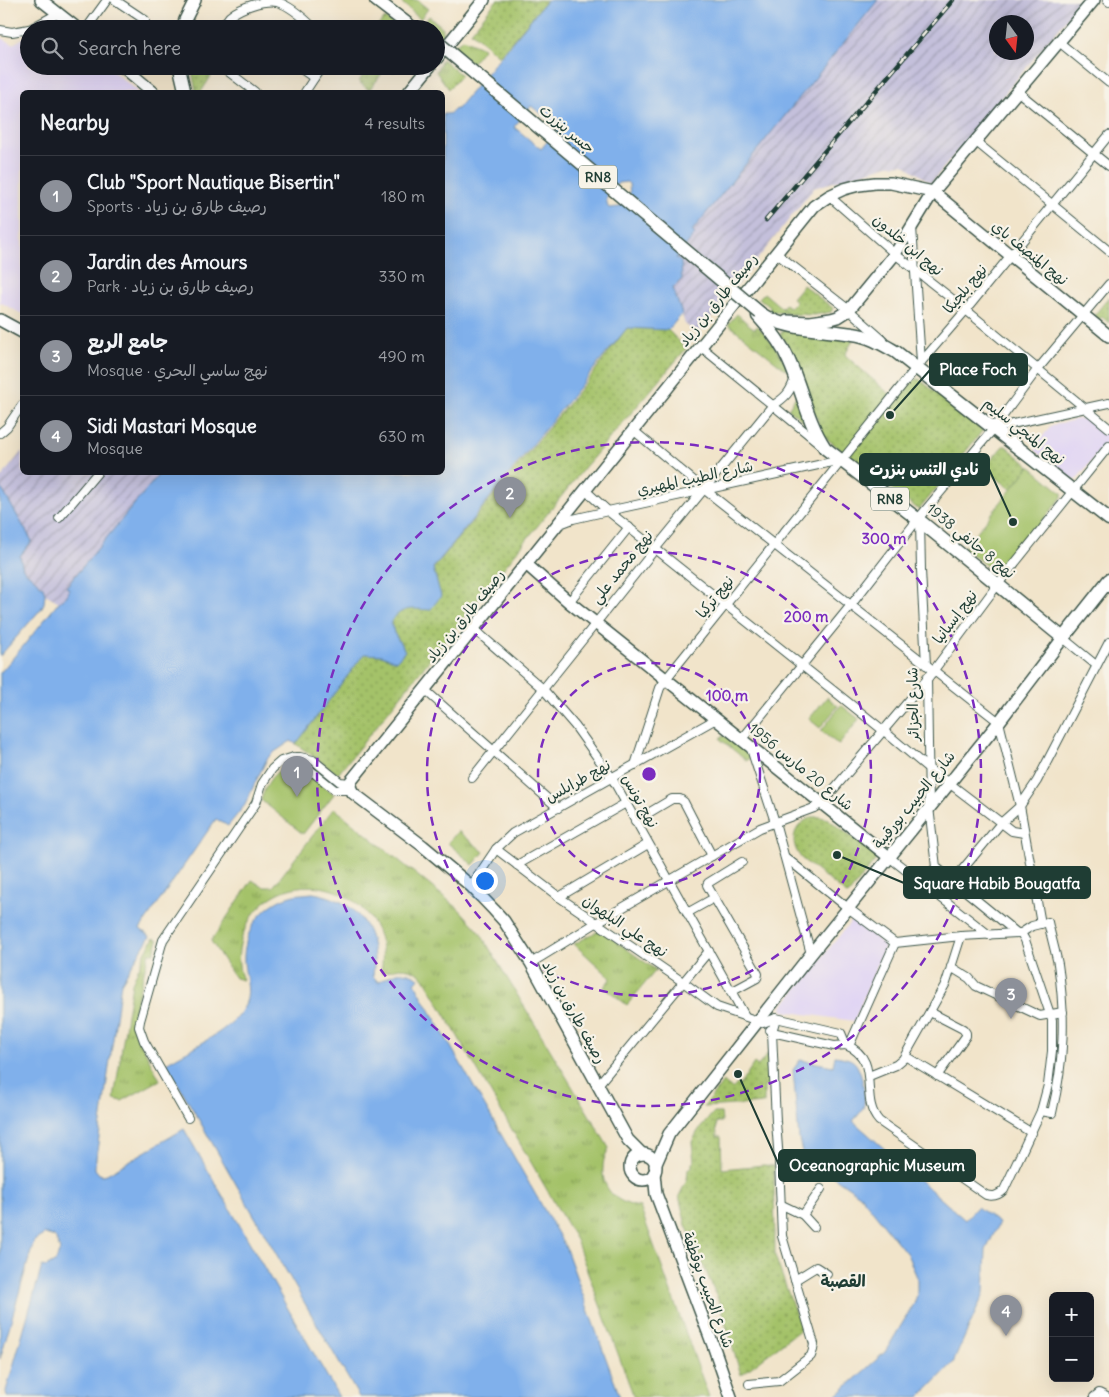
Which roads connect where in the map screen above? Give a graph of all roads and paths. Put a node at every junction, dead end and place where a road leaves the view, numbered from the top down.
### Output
1 (41, 0) edge
2 (107, 0) edge
3 (115, 0) edge
4 (195, 0) edge
5 (376, 0) edge
6 (388, 0) edge
7 (484, 0) edge
8 (1094, 0) edge
9 (59, 13) junction
10 (46, 20) edge
11 (67, 20) edge
12 (93, 20) edge
13 (146, 20) dead end
14 (185, 20) edge
15 (227, 20) edge
16 (304, 20) edge
17 (402, 20) edge
18 (411, 20) edge
19 (0, 30) edge
20 (20, 31) edge
21 (1059, 42) junction
22 (445, 48) edge
23 (445, 49) edge
24 (445, 53) edge
25 (133, 75) edge
26 (180, 75) edge
27 (233, 75) edge
28 (310, 75) edge
29 (316, 75) edge
30 (423, 75) edge
31 (314, 78) junction
32 (1109, 83) edge
33 (151, 90) edge
34 (184, 90) edge
35 (252, 90) edge
36 (306, 90) edge
37 (411, 90) edge
38 (1018, 91) junction
39 (1109, 135) edge
40 (976, 141) junction
41 (1094, 154) junction
42 (1109, 166) edge
43 (933, 192) junction
44 (829, 196) junction
45 (1052, 204) junction
46 (912, 227) junction
47 (1109, 251) edge
48 (776, 253) junction
49 (895, 254) junction
50 (1010, 256) junction
51 (914, 269) junction
52 (1109, 284) edge
53 (849, 310) junction
54 (966, 310) junction
55 (1084, 315) junction
56 (766, 318) junction
57 (0, 321) edge
58 (20, 331) edge
59 (1109, 336) edge
60 (700, 346) junction
61 (896, 352) junction
62 (919, 365) junction
63 (1038, 370) junction
64 (795, 377) junction
65 (1109, 403) edge
66 (772, 406) junction
67 (20, 408) edge
68 (1084, 408) junction
69 (994, 428) junction
70 (1109, 428) edge
71 (632, 430) junction
72 (0, 433) edge
73 (1109, 446) edge
74 (825, 448) junction
75 (841, 460) junction
76 (96, 475) edge
77 (584, 490) junction
78 (705, 490) junction
79 (1072, 490) junction
80 (608, 511) junction
81 (60, 518) dead end
82 (1109, 518) edge
83 (919, 520) junction
84 (556, 526) junction
85 (629, 527) junction
86 (775, 544) junction
87 (656, 548) junction
88 (526, 564) junction
89 (1109, 580) edge
90 (998, 584) junction
91 (569, 602) junction
92 (726, 605) junction
93 (851, 605) junction
94 (596, 623) junction
95 (474, 629) junction
96 (1063, 638) junction
97 (1109, 642) edge
98 (926, 664) junction
99 (801, 665) junction
100 (1096, 665) junction
101 (933, 670) junction
102 (928, 678) junction
103 (666, 679) junction
104 (543, 689) junction
105 (425, 690) junction
106 (716, 719) junction
107 (999, 722) junction
108 (884, 731) junction
109 (746, 743) junction
110 (493, 752) junction
111 (635, 765) junction
112 (929, 769) junction
113 (472, 778) dead end
114 (612, 778) junction
115 (949, 783) junction
116 (351, 786) junction
117 (626, 803) junction
118 (822, 803) junction
119 (1020, 806) junction
120 (929, 807) junction
121 (558, 808) junction
122 (636, 821) junction
123 (775, 822) junction
124 (1001, 823) junction
125 (1024, 833) junction
126 (648, 844) junction
127 (496, 849) junction
128 (712, 856) junction
129 (785, 857) junction
130 (889, 857) junction
131 (742, 862) dead end
132 (517, 865) junction
133 (936, 867) junction
134 (669, 881) junction
135 (923, 882) junction
136 (953, 882) junction
137 (471, 886) junction
138 (559, 897) junction
139 (714, 898) junction
140 (848, 908) junction
141 (687, 913) junction
142 (596, 923) junction
143 (1044, 923) junction
144 (1019, 933) junction
145 (989, 935) junction
146 (961, 936) junction
147 (895, 943) junction
148 (709, 951) junction
149 (811, 954) junction
150 (531, 963) junction
151 (951, 967) junction
152 (683, 982) junction
153 (731, 992) junction
154 (930, 1012) junction
155 (1063, 1012) junction
156 (1050, 1015) junction
157 (745, 1016) junction
158 (776, 1018) junction
159 (760, 1022) junction
160 (772, 1032) junction
161 (848, 1045) junction
162 (905, 1056) junction
163 (869, 1076) junction
164 (937, 1076) junction
165 (597, 1086) junction
166 (1041, 1112) junction
167 (188, 1118) dead end
168 (1032, 1133) junction
169 (669, 1134) junction
170 (628, 1140) junction
171 (643, 1154) junction
172 (630, 1163) junction
173 (655, 1169) junction
174 (642, 1180) junction
175 (822, 1189) dead end
176 (656, 1194) junction
177 (780, 1204) junction
178 (803, 1215) junction
179 (814, 1227) dead end
180 (827, 1274) dead end
181 (795, 1280) junction
182 (749, 1384) dead end
183 (731, 1397) edge
184 (1094, 1397) edge
185 (1107, 1397) edge

1 - 9 main road
2 - 12 street
3 - 13 street
4 - 14 main road
5 - 17 main road
6 - 18 main road
7 - 22 main road
8 - 21 main road
9 - 10 street
9 - 11 main road
15 - 16 street
19 - 20 street
21 - 32 street
21 - 38 main road
23 - 56 main road, جسر بنزرت / RN8, bridge
24 - 56 main road, جسر بنزرت / RN8, bridge
25 - 33 main road
26 - 34 main road
27 - 35 street
28 - 31 street
29 - 31 street
30 - 37 main road
31 - 36 street
38 - 40 main road
38 - 41 street
39 - 41 street, نهج بلجيكا
40 - 43 main road
40 - 45 street
41 - 42 street
41 - 45 street, نهج بلجيكا
43 - 44 main road, رصيف طارق بن زياد
43 - 46 main road
43 - 50 main road, نهج المنصف باي
44 - 48 main road, رصيف طارق بن زياد
44 - 49 street, نهج ابن خلدون
45 - 47 street
45 - 50 street, نهج بلجيكا
46 - 49 main road
46 - 51 street
48 - 53 street, نهج المنجي سليم
48 - 60 main road, رصيف طارق بن زياد
49 - 51 street, نهج ابن خلدون
49 - 53 main road
50 - 54 street, نهج بلجيكا
50 - 55 main road, نهج المنصف باي
51 - 54 street, نهج ابن خلدون
51 - 62 street
52 - 55 street
53 - 56 main road
53 - 61 street, نهج المنجي سليم
54 - 62 street, نهج بلجيكا
54 - 63 street, نهج ابن خلدون
55 - 59 main road, نهج المنصف باي
55 - 63 street
56 - 61 main road, نهج المنجي سليم / RN8
56 - 64 main road, نهج 8 جانفي 1938 / RN8
57 - 58 main road
60 - 66 street
60 - 71 main road, رصيف طارق بن زياد
61 - 62 main road, نهج المنجي سليم / RN8
62 - 69 main road, نهج المنجي سليم / RN8
62 - 75 street, نهج بلجيكا
63 - 68 street, نهج ابن خلدون
63 - 69 street
64 - 66 street, نهج محمد علي
64 - 74 main road, نهج 8 جانفي 1938 / RN8
65 - 68 street
66 - 74 street
66 - 78 street, نهج محمد علي
67 - 72 street
68 - 69 street
68 - 70 street, نهج ابن خلدون
69 - 79 main road, نهج المنجي سليم / RN8
69 - 83 street
71 - 77 main road, رصيف طارق بن زياد
71 - 78 street
73 - 79 street, نهج إسبانيا
74 - 75 main road, نهج 8 جانفي 1938 / RN8
75 - 78 street, شارع الطيب المهيري
75 - 83 main road, نهج 8 جانفي 1938 / RN8
75 - 86 street, نهج تركيا
76 - 81 street
77 - 80 street
77 - 84 main road, رصيف طارق بن زياد
78 - 80 street, شارع الطيب المهيري
78 - 86 street
78 - 87 street, نهج محمد علي
79 - 82 main road, نهج المنجي سليم / RN8
79 - 90 street, نهج إسبانيا
80 - 84 street, شارع الطيب المهيري
80 - 85 street
83 - 90 main road, نهج 8 جانفي 1938 / RN8
83 - 93 street
83 - 98 street, شارع الجزائر
84 - 88 main road, رصيف طارق بن زياد
85 - 87 street
85 - 91 street
86 - 92 street, نهج تركيا
86 - 93 street
87 - 92 street
87 - 94 street, نهج محمد علي
88 - 91 main road, شارع 20 مارس 1956
88 - 95 main road, رصيف طارق بن زياد
89 - 96 main road, شارع الحبيب بورقيبة
90 - 96 main road, نهج 8 جانفي 1938 / RN8
90 - 101 street, نهج إسبانيا
91 - 94 main road, شارع 20 مارس 1956
92 - 99 street
92 - 103 street, نهج تركيا
93 - 98 street
93 - 99 street
94 - 103 main road, شارع 20 مارس 1956
94 - 104 street, نهج محمد علي
95 - 104 street, نهج تونس
95 - 105 main road, رصيف طارق بن زياد
96 - 100 street
96 - 107 main road, شارع الحبيب بورقيبة
97 - 100 street
98 - 101 street
98 - 102 street, شارع الجزائر
99 - 108 street
99 - 109 street
100 - 119 street
101 - 102 street, نهج إسبانيا
101 - 107 street
102 - 108 street, نهج إسبانيا
102 - 112 street, شارع الجزائر
103 - 106 main road, شارع 20 مارس 1956
103 - 111 street, نهج تركيا
104 - 110 street, نهج محمد علي
104 - 114 street, نهج تونس
105 - 110 street
105 - 116 main road, رصيف طارق بن زياد
106 - 109 main road, شارع 20 مارس 1956
106 - 111 street, نهج طرابلس
107 - 115 main road, شارع الحبيب بورقيبة
107 - 119 street
108 - 112 street
108 - 118 street, نهج إسبانيا
109 - 118 main road, شارع 20 مارس 1956
109 - 123 street
110 - 113 street, نهج محمد علي
110 - 121 street
111 - 114 street, نهج طرابلس
112 - 115 street
112 - 120 street, شارع الجزائر
114 - 117 street, نهج تونس
114 - 121 street, نهج طرابلس
115 - 120 main road, شارع الحبيب بورقيبة
115 - 124 street
116 - 137 main road, رصيف طارق بن زياد
116 - 167 street
117 - 122 street, نهج تونس
117 - 132 street
118 - 123 street
118 - 130 main road, شارع 20 مارس 1956
119 - 124 street
119 - 125 street
120 - 130 main road, شارع الحبيب بورقيبة
120 - 133 street, شارع الجزائر
121 - 127 street, نهج طرابلس
122 - 126 street, نهج تونس
122 - 128 street
123 - 128 street
123 - 129 street
124 - 125 street
124 - 136 street
125 - 143 street
126 - 134 street, نهج تونس
126 - 138 street
127 - 132 street, نهج علي البلهوان
127 - 137 street, نهج طرابلس
128 - 134 street
129 - 140 street
129 - 149 street
130 - 135 street, شارع 20 مارس 1956
130 - 140 main road, شارع الحبيب بورقيبة
131 - 139 street
132 - 138 street, نهج علي البلهوان
133 - 135 street
133 - 136 street
134 - 141 street, نهج تونس
134 - 142 street
135 - 145 street, شارع 20 مارس 1956
136 - 144 street
137 - 150 main road, رصيف طارق بن زياد
138 - 142 street, نهج علي البلهوان
139 - 141 street
139 - 153 street
140 - 147 street
140 - 149 main road, شارع الحبيب بورقيبة
141 - 148 street, نهج تونس
142 - 150 street
142 - 152 street, نهج علي البلهوان
143 - 144 street
143 - 155 street
144 - 145 street
144 - 156 street
145 - 146 street
146 - 147 street
146 - 151 street
147 - 161 street
148 - 152 street
148 - 153 street, نهج تونس
149 - 159 main road, شارع الحبيب بورقيبة
150 - 165 main road, رصيف طارق بن زياد
151 - 154 street
151 - 156 street
152 - 157 street, نهج علي البلهوان
152 - 165 street
153 - 157 street, نهج تونس
154 - 162 street
154 - 164 street
155 - 156 street
155 - 166 street
156 - 166 street
157 - 159 street, نهج علي البلهوان
158 - 159 street
158 - 160 street
158 - 161 street
159 - 160 street
159 - 169 main road, شارع الحبيب بورقيبة
160 - 161 street
160 - 177 street
161 - 163 street
162 - 163 street
162 - 164 street
163 - 168 street
164 - 168 street
165 - 170 main road, رصيف طارق بن زياد
166 - 168 street
169 - 171 main road, شارع الحبيب بورقيبة
169 - 173 main road, شارع الحبيب بورقيبة
170 - 171 main road, رصيف طارق بن زياد
170 - 172 main road, رصيف طارق بن زياد
171 - 172 main road
171 - 173 main road
172 - 174 main road
173 - 174 main road
173 - 176 main road, شارع الحبيب بوقطفة
174 - 176 main road, شارع الحبيب بوقطفة
175 - 178 street
176 - 183 main road, شارع الحبيب بوقطفة
177 - 178 street
177 - 181 street
178 - 179 street
180 - 181 street
181 - 182 street
184 - 185 street

